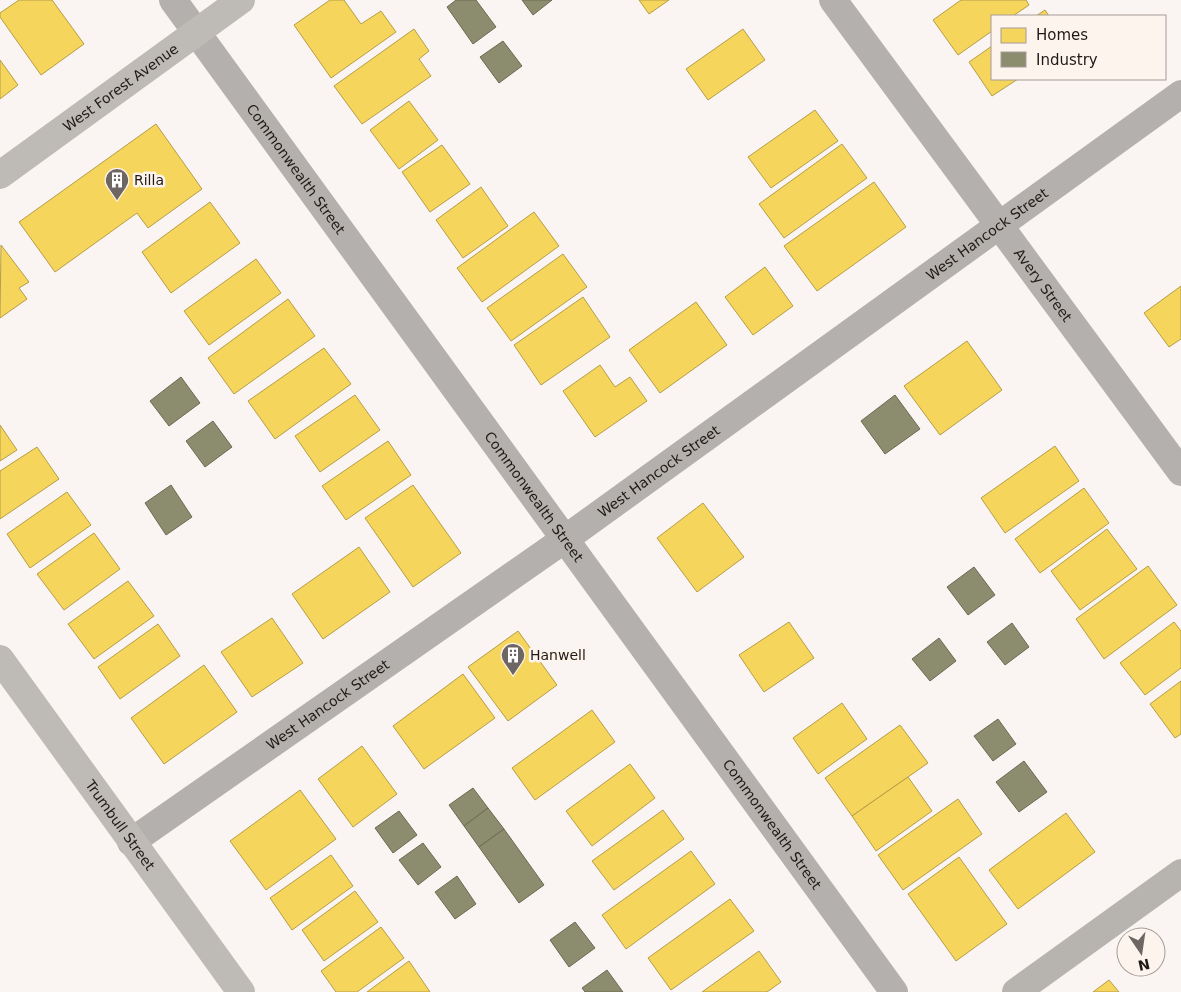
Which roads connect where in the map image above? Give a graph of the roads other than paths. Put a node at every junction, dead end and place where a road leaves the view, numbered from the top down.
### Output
1 (173, 0) edge
2 (241, 0) edge
3 (833, 0) edge
4 (196, 32) junction
5 (1181, 94) edge
6 (0, 175) edge
7 (1000, 224) junction
8 (1181, 472) edge
9 (565, 539) junction
10 (0, 659) edge
11 (131, 842) junction
12 (1181, 873) edge
13 (241, 992) edge
14 (894, 992) edge
15 (1016, 992) edge

1 - 4 street, Commonwealth Street
2 - 4 street, West Forest Avenue
3 - 7 street, Avery Street
4 - 6 street, West Forest Avenue
4 - 9 street, Commonwealth Street
5 - 7 street, West Hancock Street
7 - 8 street, Avery Street
7 - 9 street, West Hancock Street
9 - 11 street, West Hancock Street
9 - 14 street, Commonwealth Street
10 - 11 street, Trumbull Street
11 - 13 street, Trumbull Street
12 - 15 main road

